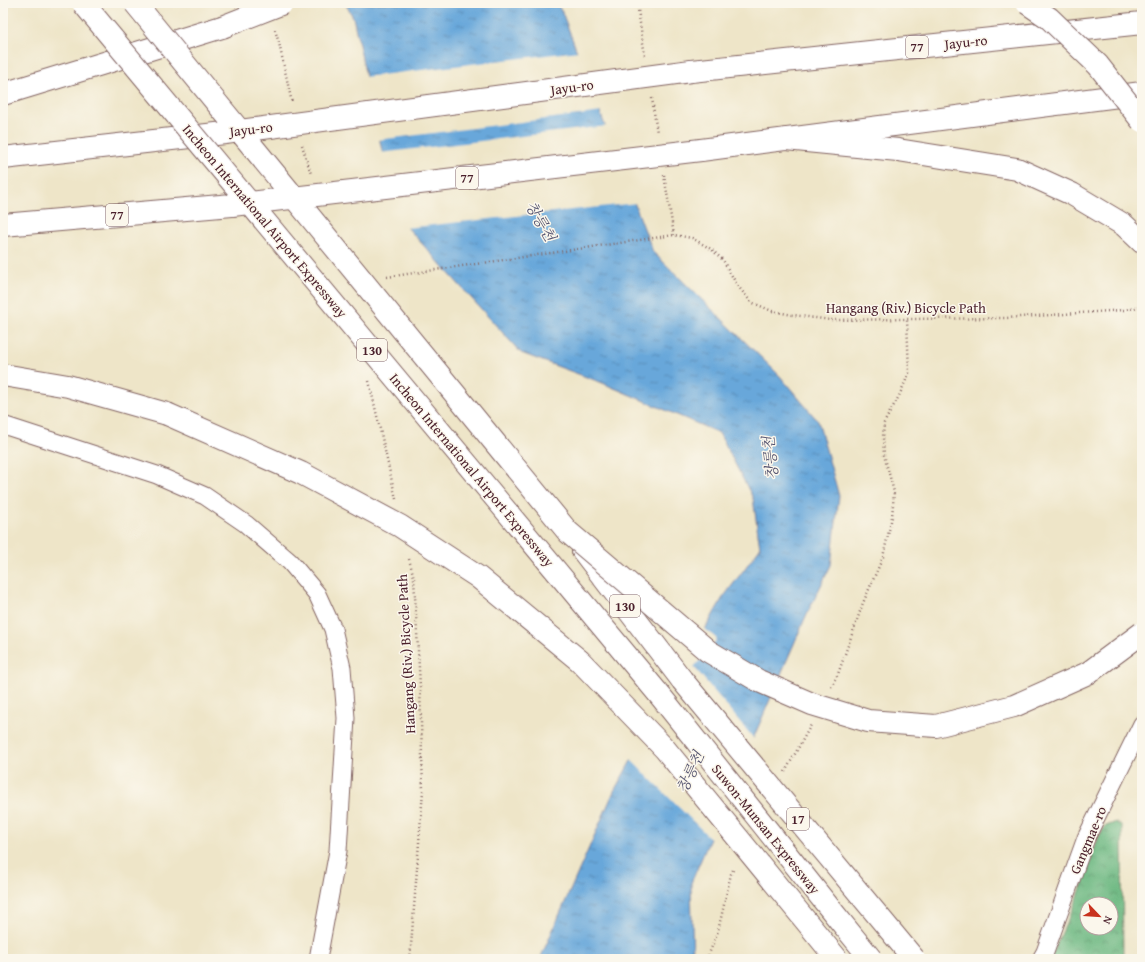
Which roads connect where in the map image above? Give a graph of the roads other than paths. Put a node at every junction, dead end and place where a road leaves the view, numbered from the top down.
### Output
1 (83, 3) edge
2 (136, 3) edge
3 (283, 3) edge
4 (1027, 3) edge
5 (1142, 23) edge
6 (1142, 93) edge
7 (3, 94) edge
8 (1142, 120) edge
9 (786, 139) junction
10 (3, 158) edge
11 (3, 225) edge
12 (1142, 242) edge
13 (3, 375) edge
14 (3, 425) edge
15 (568, 532) junction
16 (1142, 633) edge
17 (682, 680) joint
18 (662, 698) joint
19 (1142, 724) edge
20 (318, 959) edge
21 (837, 959) edge
22 (871, 959) edge
23 (914, 959) edge
24 (1041, 959) edge

1 - 18 highway, Incheon International Airport Expressway / 130, bridge
2 - 15 highway, 130, bridge
3 - 7 highway, bridge
4 - 8 highway, bridge
5 - 10 highway, Jayu-ro / 77, bridge
6 - 9 highway, 77
9 - 11 highway, 77, bridge
9 - 12 highway
13 - 21 highway, bridge
14 - 20 street
15 - 16 highway, bridge
15 - 17 highway, 130, bridge
17 - 23 highway, 17, bridge
18 - 22 highway, Suwon-Munsan Expressway / 17, bridge
19 - 24 street, Gangmae-ro

